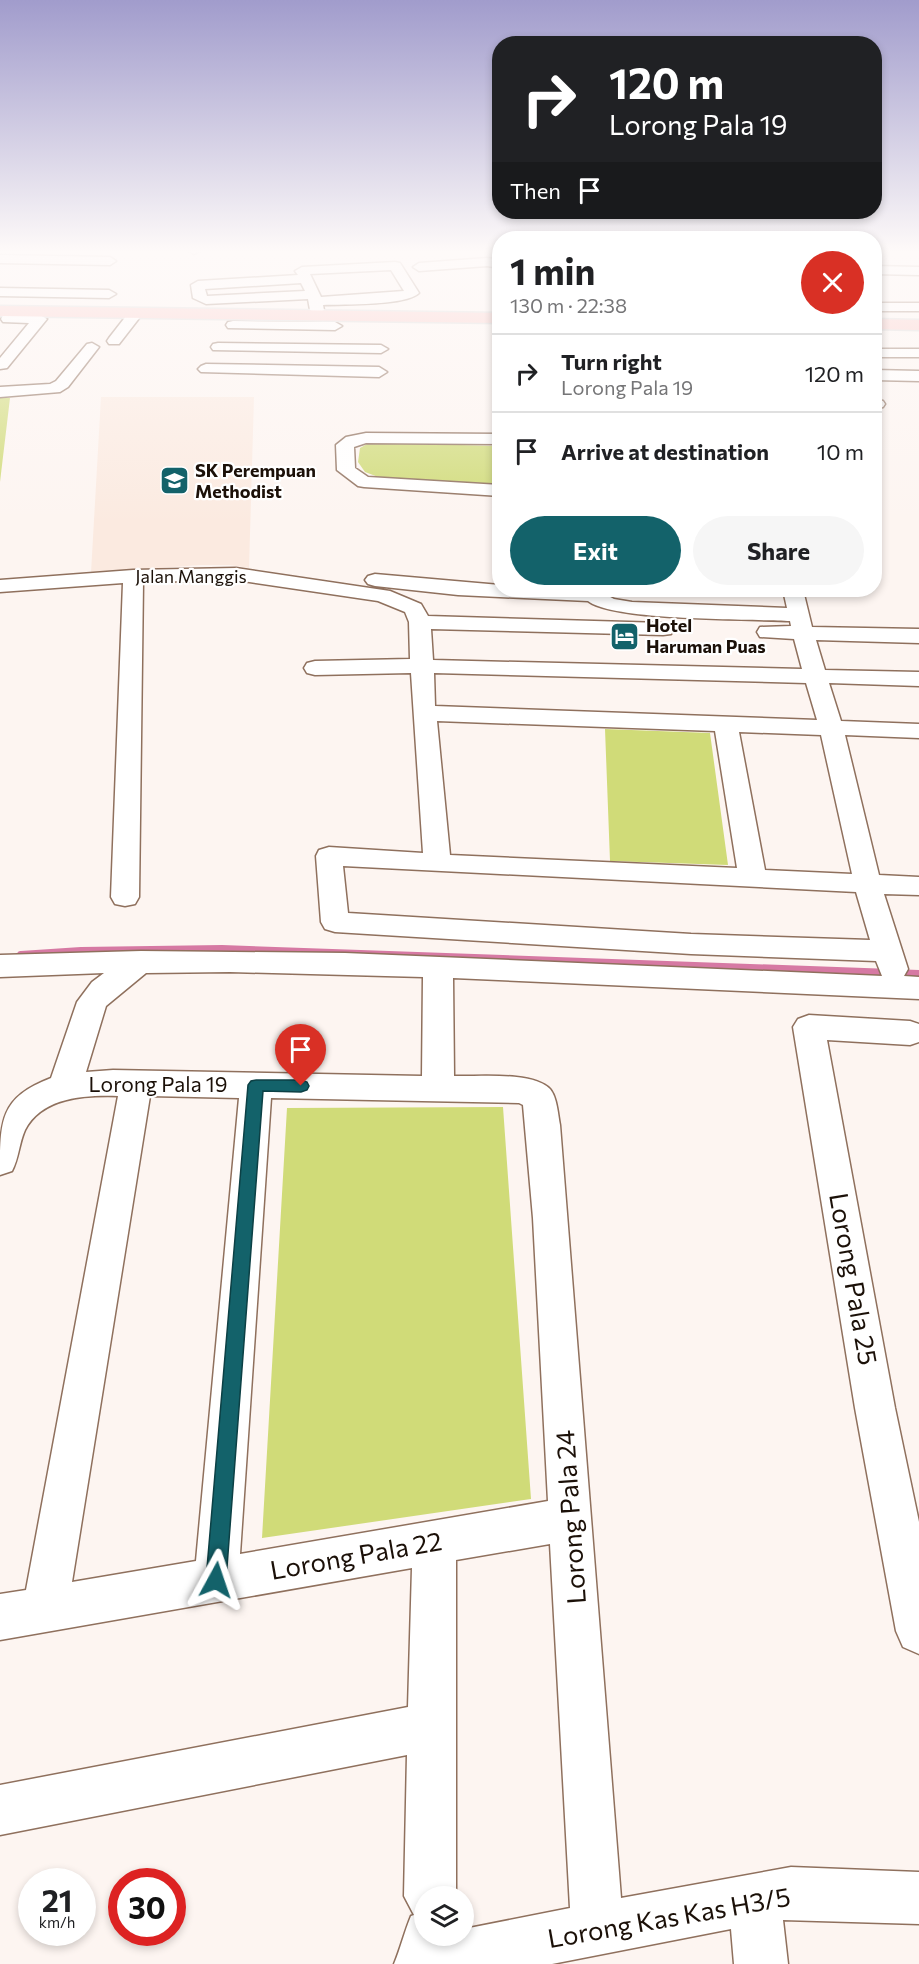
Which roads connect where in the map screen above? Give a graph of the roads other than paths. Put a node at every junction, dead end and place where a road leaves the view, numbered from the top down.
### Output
1 (22, 341) edge
2 (276, 341) edge
3 (274, 346) junction
4 (92, 347) dead end
5 (218, 347) dead end
6 (381, 349) dead end
7 (882, 353) edge
8 (919, 354) edge
9 (2, 365) dead end
10 (206, 369) dead end
11 (260, 370) junction
12 (379, 372) dead end
13 (882, 375) edge
14 (919, 376) edge
15 (249, 386) dead end
16 (0, 392) edge
17 (492, 439) edge
18 (492, 490) edge
19 (133, 576) junction
20 (275, 579) junction
21 (0, 586) edge
22 (492, 590) edge
23 (597, 597) edge
24 (795, 597) edge
25 (417, 615) junction
26 (801, 624) junction
27 (642, 629) junction
28 (919, 636) edge
29 (422, 666) junction
30 (315, 668) dead end
31 (645, 672) junction
32 (816, 677) junction
33 (919, 679) edge
34 (424, 713) junction
35 (726, 724) junction
36 (831, 727) junction
37 (919, 731) edge
38 (437, 863) junction
39 (753, 879) junction
40 (868, 885) junction
41 (919, 885) edge
42 (125, 897) dead end
43 (141, 961) junction
44 (0, 966) edge
45 (438, 968) junction
46 (898, 973) edge
47 (910, 1033) dead end
48 (136, 1084) junction
49 (256, 1085) junction
50 (65, 1086) junction
51 (438, 1088) junction
52 (539, 1105) joint
53 (0, 1161) edge
54 (571, 1519) junction
55 (434, 1543) junction
56 (216, 1580) junction
57 (45, 1609) junction
58 (0, 1617) edge
59 (919, 1631) edge
60 (432, 1726) junction
61 (0, 1810) edge
62 (430, 1886) edge
63 (919, 1898) edge
64 (755, 1900) junction
65 (597, 1929) junction
66 (427, 1954) edge
67 (761, 1964) edge

1 - 9 street
2 - 3 street
3 - 5 street
3 - 6 street
3 - 11 street
4 - 16 street
7 - 8 street
10 - 11 street
11 - 12 street
11 - 15 street
13 - 14 street
17 - 18 street
19 - 20 street, Jalan Manggis
19 - 21 street, Jalan Manggis
19 - 42 street
20 - 22 street
20 - 25 street, Jalan Manggis
23 - 26 street
24 - 26 street
25 - 27 street
25 - 29 street
26 - 27 street
26 - 28 street
26 - 32 street
27 - 31 street
29 - 30 street
29 - 31 street
29 - 34 street
31 - 32 street
32 - 33 street
32 - 36 street
34 - 35 street
34 - 38 street
35 - 36 street
35 - 39 street
36 - 37 street
36 - 40 street
38 - 39 street
38 - 46 street
39 - 40 street
40 - 41 street
40 - 46 street
43 - 44 street
43 - 45 street
43 - 50 street
45 - 46 street
45 - 51 street
47 - 59 street, Lorong Pala 25
48 - 49 street, Lorong Pala 19
48 - 50 street, Lorong Pala 19
48 - 57 street
49 - 51 street, Lorong Pala 19
49 - 56 street
50 - 53 street, Lorong Pala 19
51 - 52 street, Lorong Pala 19
52 - 54 street, Lorong Pala 24
54 - 55 street, Lorong Pala 22
54 - 65 street, Lorong Pala 24
55 - 56 street, Lorong Pala 22
55 - 60 street
56 - 57 street, Lorong Pala 22
57 - 58 street, Lorong Pala 22
60 - 61 street
60 - 62 street
63 - 64 street, Lorong Kas Kas H3/5
64 - 65 street, Lorong Kas Kas H3/5
64 - 67 street
65 - 66 street, Lorong Kas Kas H3/5

